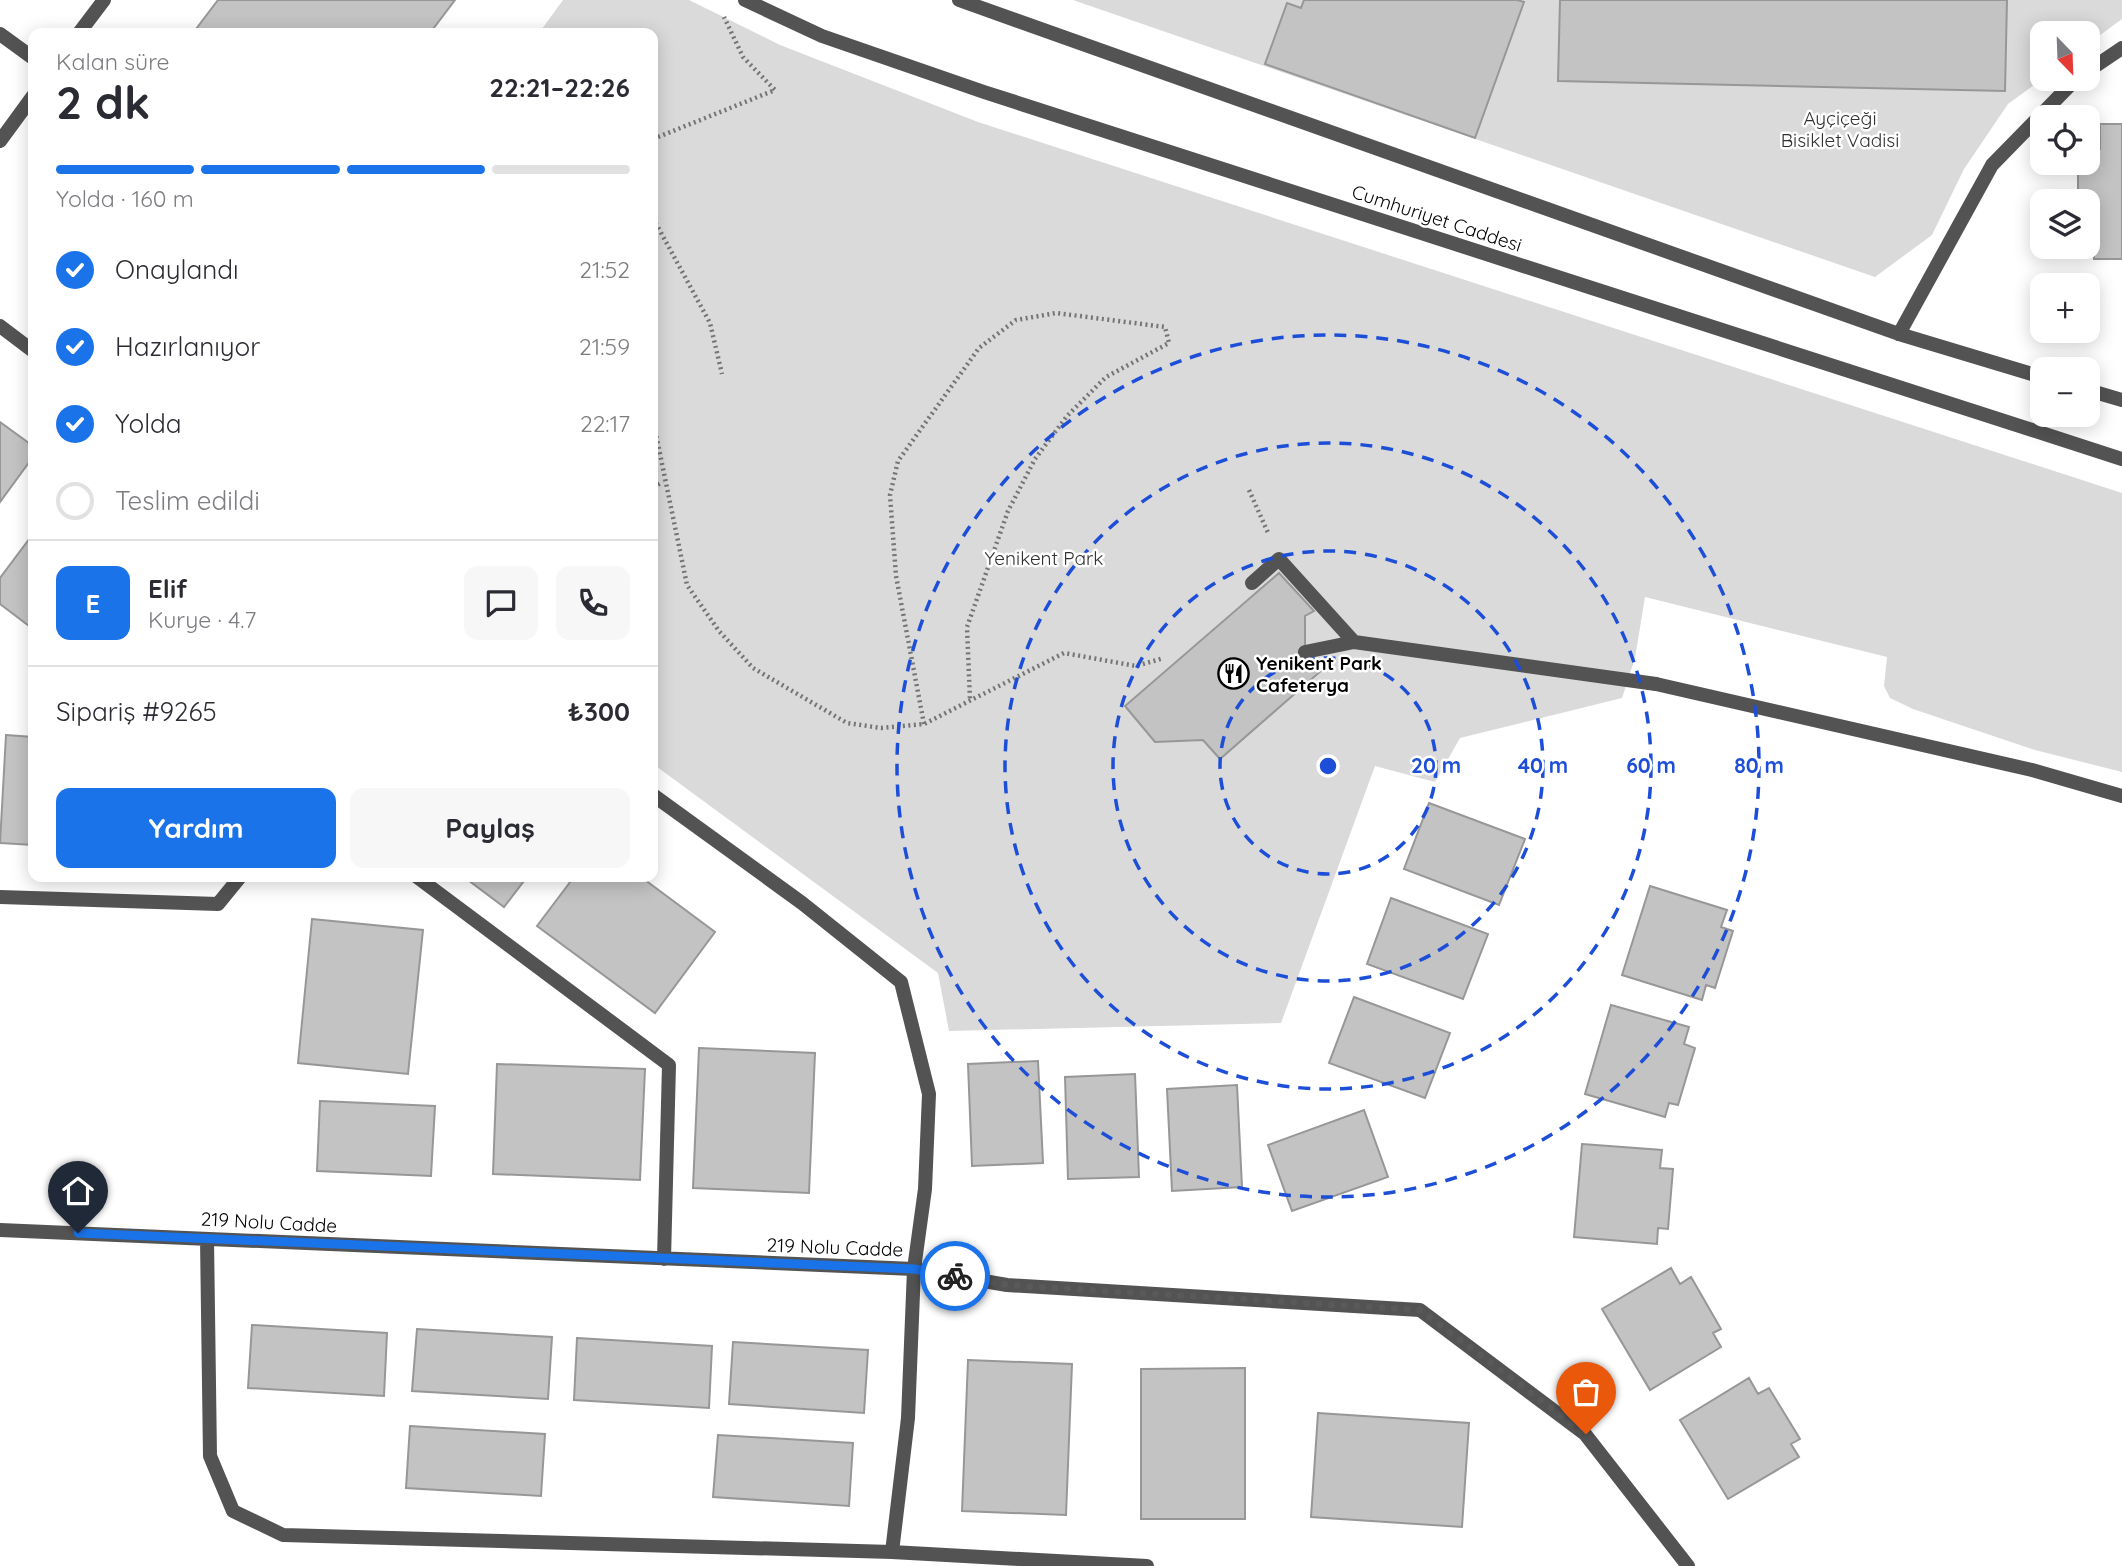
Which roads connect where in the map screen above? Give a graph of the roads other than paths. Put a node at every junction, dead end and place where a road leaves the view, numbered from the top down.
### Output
1 (104, 0) edge
2 (745, 0) edge
3 (959, 0) edge
4 (83, 28) edge
5 (0, 34) edge
6 (2122, 48) edge
7 (28, 54) edge
8 (2100, 63) edge
9 (2064, 91) edge
10 (28, 103) edge
11 (0, 141) edge
12 (0, 326) edge
13 (1899, 334) junction
14 (28, 347) edge
15 (2030, 372) edge
16 (2100, 394) edge
17 (2122, 400) edge
18 (2122, 459) edge
19 (1252, 583) dead end
20 (1354, 642) junction
21 (1305, 652) dead end
22 (2122, 796) edge
23 (658, 799) edge
24 (236, 882) edge
25 (424, 882) edge
26 (0, 897) edge
27 (0, 1230) edge
28 (207, 1239) junction
29 (664, 1259) junction
30 (914, 1269) junction
31 (892, 1552) junction
32 (1147, 1566) edge
33 (1688, 1566) edge

1 - 4 street
2 - 18 street, Cumhuriyet Caddesi
3 - 13 street
5 - 7 street
6 - 8 street
9 - 13 street
10 - 11 street
12 - 14 street
13 - 15 street
16 - 17 street
19 - 20 street
20 - 21 street
20 - 22 street
23 - 30 street
24 - 26 street
25 - 29 street
27 - 28 street, 219 Nolu Cadde
28 - 29 street, 219 Nolu Cadde
28 - 31 street
29 - 30 street, 219 Nolu Cadde
30 - 31 street
30 - 33 street, 219 Nolu Cadde
31 - 32 street

